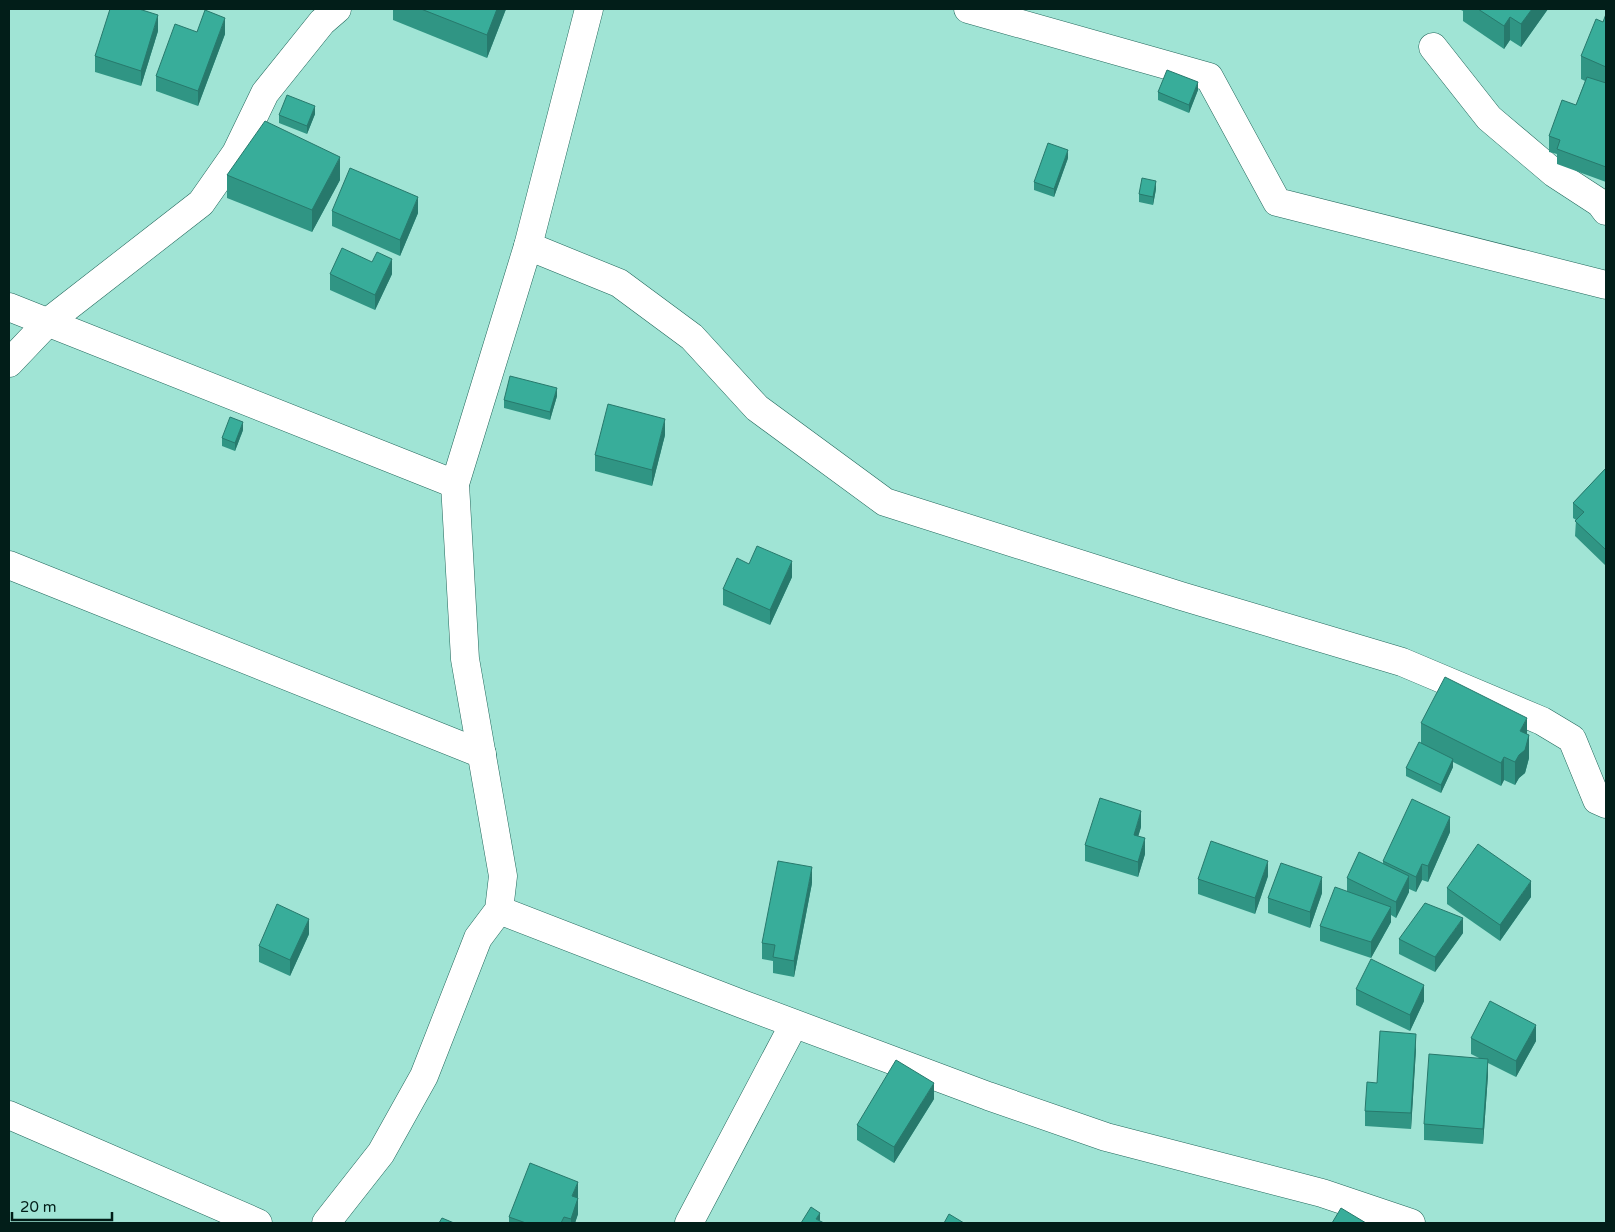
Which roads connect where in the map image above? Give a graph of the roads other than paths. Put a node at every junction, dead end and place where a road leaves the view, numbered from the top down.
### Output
1 (337, 9) edge
2 (589, 9) edge
3 (968, 9) edge
4 (1433, 47) dead end
5 (1606, 211) edge
6 (528, 246) junction
7 (1606, 285) edge
8 (9, 306) edge
9 (48, 322) junction
10 (9, 363) edge
11 (455, 484) junction
12 (9, 565) edge
13 (482, 754) junction
14 (1606, 804) edge
15 (499, 910) junction
16 (794, 1024) junction
17 (9, 1115) edge
18 (258, 1223) edge
19 (326, 1223) edge
20 (689, 1223) edge
21 (1411, 1223) edge

1 - 9 street
2 - 6 street
3 - 7 street
4 - 5 street
6 - 11 street
6 - 14 street
8 - 9 street
9 - 10 street
9 - 11 street
11 - 13 street
12 - 13 street
13 - 15 street
15 - 16 street
15 - 19 street
16 - 20 street
16 - 21 street
17 - 18 street

